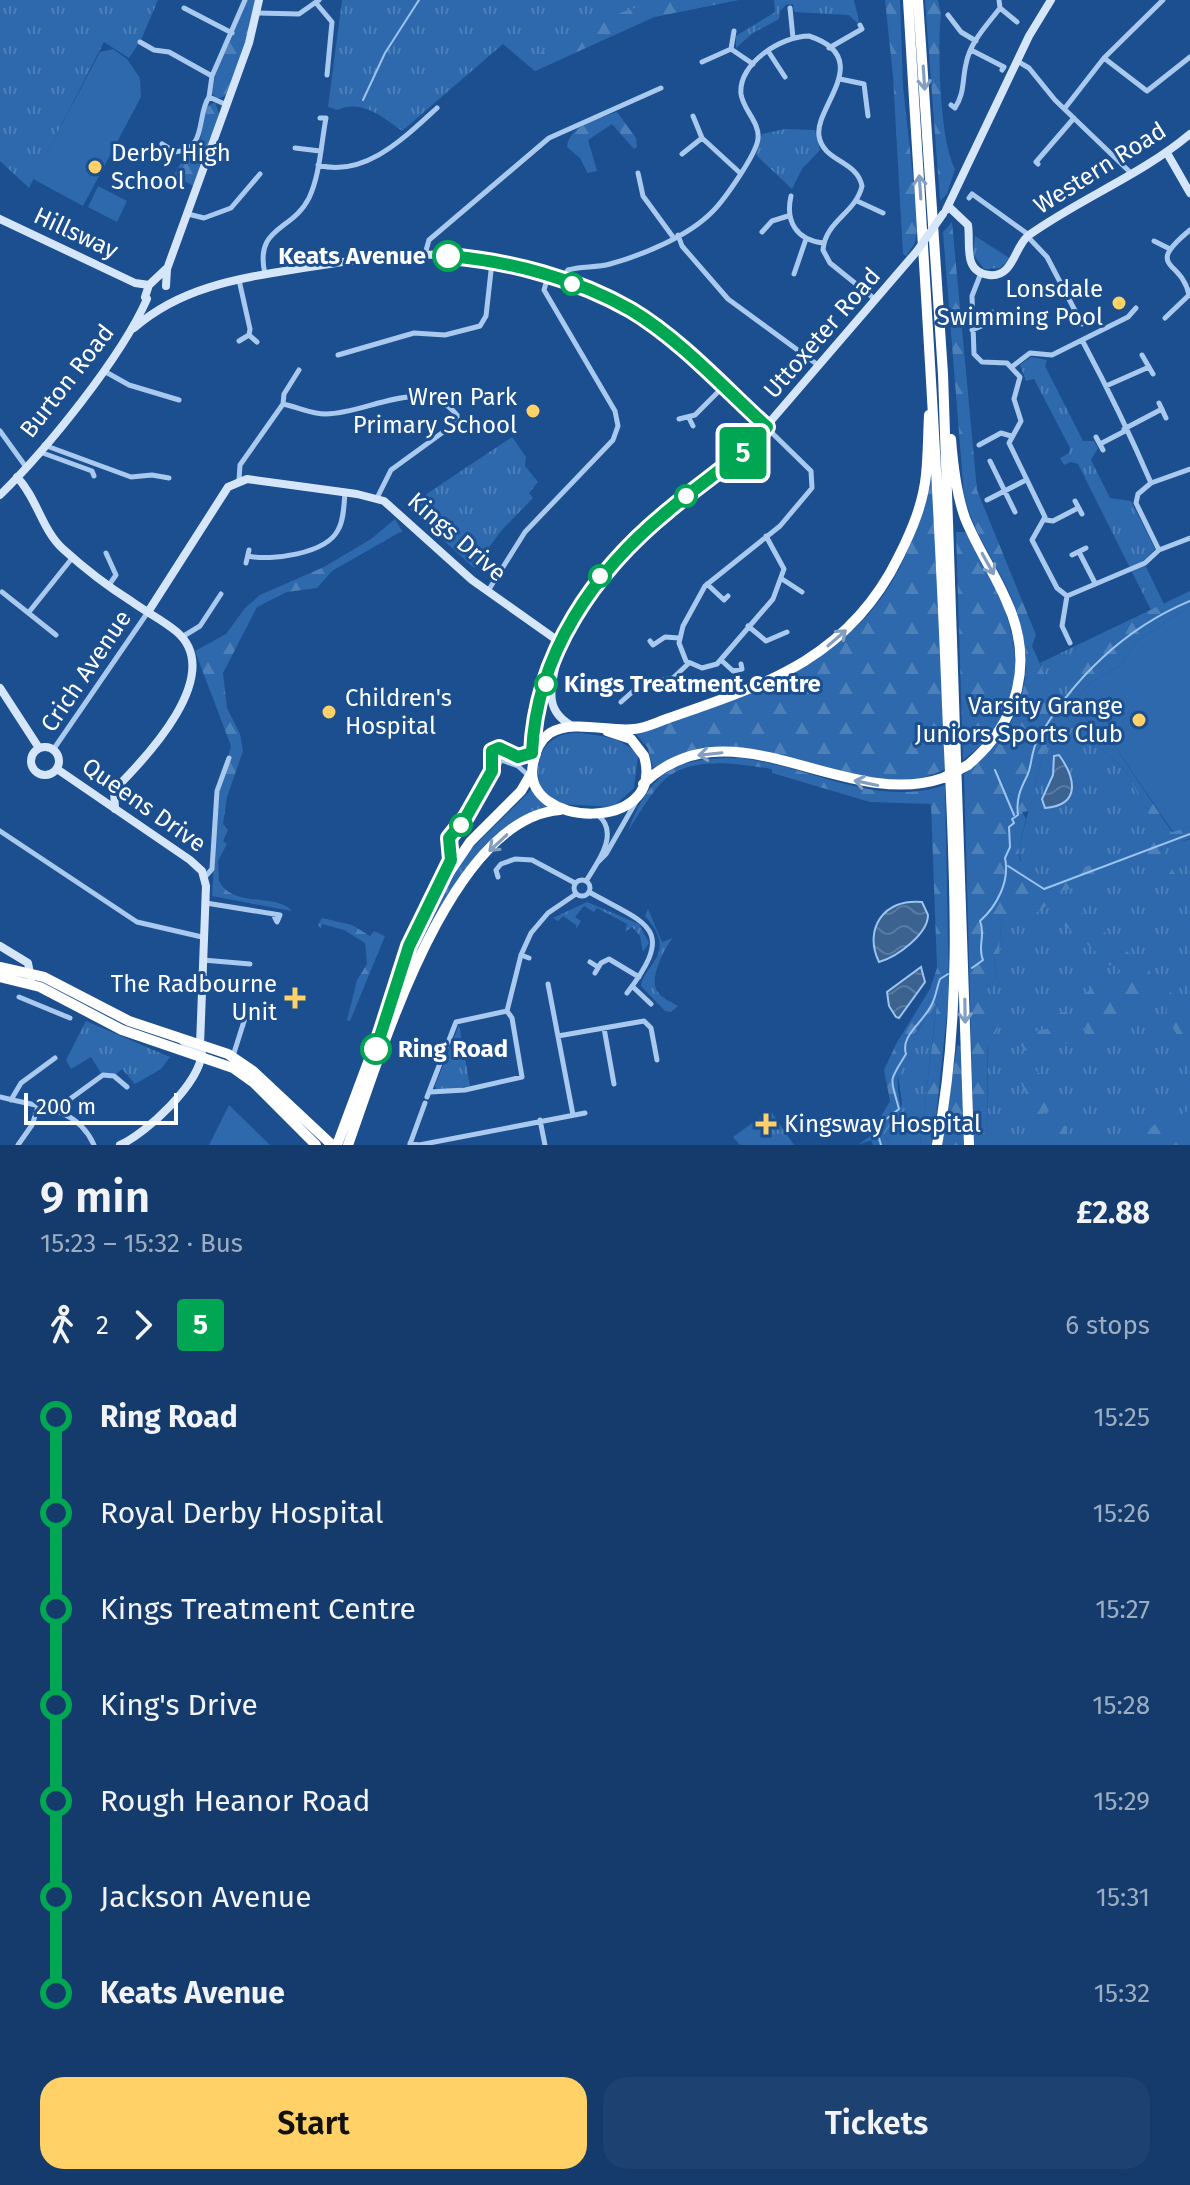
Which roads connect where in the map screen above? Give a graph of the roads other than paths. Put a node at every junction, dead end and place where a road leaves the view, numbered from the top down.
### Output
1 (245, 0) edge
2 (259, 0) edge
3 (908, 0) edge
4 (918, 0) edge
5 (999, 0) edge
6 (1051, 0) edge
7 (1163, 0) edge
8 (317, 2) edge
9 (184, 8) dead end
10 (1000, 8) junction
11 (788, 12) dead end
12 (258, 13) junction
13 (948, 15) dead end
14 (1017, 22) dead end
15 (860, 25) dead end
16 (734, 31) dead end
17 (232, 33) junction
18 (793, 38) junction
19 (976, 41) junction
20 (140, 42) dead end
21 (829, 48) junction
22 (731, 49) junction
23 (322, 50) dead end
24 (971, 50) junction
25 (329, 51) junction
26 (768, 51) junction
27 (1190, 57) edge
28 (1104, 58) junction
29 (1016, 61) junction
30 (702, 62) dead end
31 (753, 64) junction
32 (1002, 70) dead end
33 (327, 75) dead end
34 (212, 76) junction
35 (785, 77) dead end
36 (840, 79) junction
37 (661, 88) dead end
38 (209, 97) junction
39 (951, 105) dead end
40 (227, 106) junction
41 (437, 108) dead end
42 (1065, 109) junction
43 (866, 111) dead end
44 (693, 116) dead end
45 (320, 118) dead end
46 (1074, 118) junction
47 (1190, 134) edge
48 (702, 138) junction
49 (162, 144) dead end
50 (295, 148) dead end
51 (320, 151) junction
52 (1167, 153) junction
53 (682, 154) dead end
54 (1038, 164) dead end
55 (318, 165) junction
56 (739, 172) junction
57 (638, 173) dead end
58 (260, 174) dead end
59 (1132, 175) junction
60 (238, 185) dead end
61 (243, 192) junction
62 (1190, 193) edge
63 (791, 196) dead end
64 (969, 198) dead end
65 (857, 201) junction
66 (946, 210) junction
67 (187, 213) junction
68 (883, 213) dead end
69 (788, 216) junction
70 (0, 219) edge
71 (1190, 230) edge
72 (762, 232) dead end
73 (676, 236) junction
74 (1028, 236) junction
75 (806, 239) junction
76 (1154, 241) dead end
77 (823, 243) junction
78 (1168, 248) junction
79 (425, 255) junction
80 (492, 262) junction
81 (167, 269) junction
82 (981, 273) junction
83 (265, 274) junction
84 (794, 274) dead end
85 (548, 276) junction
86 (239, 279) junction
87 (562, 280) junction
88 (135, 283) junction
89 (151, 284) junction
90 (167, 288) junction
91 (188, 294) junction
92 (146, 298) junction
93 (877, 301) junction
94 (162, 304) junction
95 (1136, 308) dead end
96 (992, 312) dead end
97 (1166, 314) dead end
98 (1003, 317) dead end
99 (996, 321) junction
100 (1082, 324) dead end
101 (134, 328) junction
102 (972, 330) junction
103 (249, 335) junction
104 (1082, 340) junction
105 (239, 341) dead end
106 (257, 342) dead end
107 (338, 355) dead end
108 (1142, 355) dead end
109 (819, 366) junction
110 (1013, 366) junction
111 (1149, 367) junction
112 (103, 370) junction
113 (299, 370) dead end
114 (943, 374) junction
115 (1153, 374) dead end
116 (931, 377) junction
117 (1106, 386) junction
118 (723, 387) junction
119 (179, 400) dead end
120 (283, 404) junction
121 (689, 418) junction
122 (1166, 418) dead end
123 (679, 419) dead end
124 (693, 426) dead end
125 (767, 427) junction
126 (1124, 430) junction
127 (0, 431) edge
128 (1011, 436) junction
129 (1096, 437) dead end
130 (979, 445) dead end
131 (42, 448) junction
132 (990, 461) dead end
133 (1179, 463) dead end
134 (26, 467) junction
135 (1190, 469) edge
136 (1182, 471) junction
137 (94, 476) dead end
138 (17, 477) junction
139 (169, 478) dead end
140 (239, 480) junction
141 (1026, 480) junction
142 (1151, 483) junction
143 (1004, 491) junction
144 (345, 492) junction
145 (0, 495) edge
146 (377, 498) junction
147 (987, 500) dead end
148 (1075, 501) dead end
149 (1015, 512) dead end
150 (1046, 520) junction
151 (766, 536) junction
152 (1190, 538) edge
153 (1086, 548) dead end
154 (1159, 550) junction
155 (105, 552) dead end
156 (248, 556) dead end
157 (73, 557) junction
158 (782, 579) junction
159 (1095, 583) junction
160 (707, 584) junction
161 (109, 585) junction
162 (2, 592) dead end
163 (487, 592) junction
164 (802, 592) dead end
165 (221, 594) dead end
166 (728, 596) dead end
167 (1067, 596) junction
168 (29, 612) junction
169 (148, 612) junction
170 (748, 626) junction
171 (787, 632) dead end
172 (56, 635) dead end
173 (182, 637) junction
174 (679, 638) junction
175 (650, 641) dead end
176 (1070, 643) dead end
177 (561, 644) junction
178 (721, 660) junction
179 (689, 663) junction
180 (741, 664) dead end
181 (0, 688) edge
182 (621, 702) dead end
183 (576, 727) junction
184 (607, 731) junction
185 (39, 748) junction
186 (53, 750) junction
187 (505, 754) junction
188 (229, 758) dead end
189 (504, 761) junction
190 (533, 766) junction
191 (57, 769) junction
192 (641, 789) junction
193 (114, 790) junction
194 (96, 796) junction
195 (115, 809) junction
196 (566, 810) junction
197 (596, 813) junction
198 (0, 831) edge
199 (597, 863) junction
200 (205, 877) junction
201 (498, 877) dead end
202 (586, 881) junction
203 (575, 883) junction
204 (589, 892) junction
205 (576, 894) junction
206 (204, 902) junction
207 (276, 914) dead end
208 (202, 937) junction
209 (0, 946) edge
210 (521, 955) junction
211 (529, 958) dead end
212 (201, 959) junction
213 (590, 962) dead end
214 (250, 964) dead end
215 (0, 967) edge
216 (0, 977) edge
217 (639, 977) junction
218 (31, 978) junction
219 (548, 984) dead end
220 (632, 986) junction
221 (49, 991) junction
222 (561, 993) dead end
223 (627, 993) dead end
224 (550, 995) junction
225 (19, 997) dead end
226 (651, 1004) dead end
227 (42, 1006) junction
228 (507, 1011) junction
229 (246, 1015) dead end
230 (70, 1018) dead end
231 (604, 1028) junction
232 (558, 1036) junction
233 (183, 1041) junction
234 (200, 1045) junction
235 (203, 1057) junction
236 (233, 1057) junction
237 (55, 1058) dead end
238 (657, 1060) dead end
239 (249, 1077) junction
240 (614, 1084) dead end
241 (127, 1087) dead end
242 (0, 1097) edge
243 (427, 1098) junction
244 (11, 1100) junction
245 (38, 1107) junction
246 (62, 1112) junction
247 (585, 1113) dead end
248 (573, 1115) junction
249 (540, 1120) junction
250 (312, 1125) junction
251 (18, 1132) dead end
252 (24, 1136) junction
253 (349, 1137) edge
254 (457, 1137) junction
255 (132, 1142) edge
256 (410, 1144) edge
257 (18, 1145) edge
258 (94, 1145) edge
259 (120, 1145) edge
260 (316, 1145) edge
261 (334, 1145) edge
262 (459, 1145) edge
263 (545, 1145) edge
264 (937, 1145) edge
265 (969, 1145) edge

1 - 17 street
2 - 12 street
116 -> 3 highway
4 -> 114 highway
5 - 10 street
6 - 29 street, Uttoxeter Road
7 - 28 street
8 - 12 street
8 - 25 street
9 - 17 street
10 - 14 street
10 - 19 street
11 - 18 street
12 - 40 street
13 - 19 street
15 - 21 street
16 - 22 street
17 - 34 street
18 - 21 street
18 - 26 street
19 - 24 street
20 - 34 street
21 - 36 street
22 - 30 street
22 - 31 street
23 - 25 street
24 - 32 street
24 - 39 street
25 - 33 street
26 - 31 street
26 - 35 street
27 - 28 street
28 - 42 street
29 - 42 street
29 - 66 street, Uttoxeter Road
31 - 56 street
34 - 38 street
36 - 43 street
36 - 65 street
37 - 79 street
38 - 40 street
38 - 49 street
40 - 67 street
41 - 55 street
42 - 46 street
44 - 48 street
45 - 51 street
46 - 54 street
46 - 59 street
47 - 52 street, Western Road
48 - 53 street
48 - 56 street
50 - 51 street
51 - 55 street
52 - 59 street, Western Road
52 - 62 street
55 - 83 street
56 - 73 street
57 - 73 street
58 - 61 street
59 - 74 street, Western Road
60 - 61 street
61 - 67 street
63 - 69 street
64 - 74 street, Western Road
65 - 68 street
65 - 77 street
66 - 82 street
66 - 93 street, Uttoxeter Road, bridge
67 - 81 street
69 - 72 street
69 - 75 street
70 - 88 street, Hillsway
71 - 78 street
73 - 87 street
73 - 109 street
74 - 82 street, Western Road
74 - 100 street
75 - 77 street
75 - 84 street
76 - 78 street
77 - 93 street
78 - 97 street
79 - 80 street
79 - 83 street
80 - 85 street
80 - 107 street
81 - 89 street
81 - 90 street
82 - 102 street
83 - 86 street
85 - 87 street
85 - 163 street
86 - 91 street
86 - 103 street
87 - 118 street
88 - 89 street, Hillsway
88 - 92 street, Hillsway
89 - 90 street, Hillsway
89 - 92 street, Burton Road
90 - 91 street, Hillsway
90 - 94 street
91 - 94 street
92 - 94 street
92 - 101 street, Burton Road
93 - 109 street, Uttoxeter Road
94 - 101 street, Burton Road
95 - 104 street
96 - 99 street
98 - 99 street
99 - 102 street
101 - 112 street, Burton Road
102 - 110 street
103 - 105 street
103 - 106 street
104 - 110 street
104 - 117 street
108 - 111 street
109 - 125 street, Uttoxeter Road
110 - 128 street
111 - 115 street
111 - 117 street
112 - 119 street
112 - 131 street, Burton Road
113 - 120 street
114 -> 192 highway, bridge
114 -> 265 highway
184 -> 116 highway
116 - 264 highway
117 - 126 street
118 - 121 street
118 - 125 street
120 - 140 street
120 - 146 street
121 - 123 street
121 - 124 street
122 - 126 street
125 - 151 street
125 - 177 street, Uttoxeter Road
126 - 129 street
126 - 142 street
127 - 134 street
128 - 130 street
128 - 141 street
131 - 134 street, Burton Road
131 - 137 street
131 - 139 street
132 - 143 street
133 - 136 street
134 - 138 street, Burton Road
135 - 136 street
136 - 142 street
138 - 145 street, Burton Road
138 - 157 street
140 - 144 street, Kings Drive
140 - 169 street
141 - 143 street
141 - 150 street
142 - 154 street
143 - 147 street
143 - 149 street
144 - 146 street, Kings Drive
144 - 156 street
146 - 163 street, Kings Drive
148 - 150 street
150 - 167 street
151 - 158 street
151 - 160 street
152 - 154 street
153 - 159 street
154 - 159 street
155 - 161 street
157 - 161 street
157 - 168 street
158 - 164 street
158 - 170 street
159 - 167 street
160 - 166 street
160 - 174 street
161 - 169 street
162 - 168 street
163 - 177 street, Kings Drive
165 - 173 street
167 - 176 street
168 - 172 street
169 - 173 street
169 - 186 street, Crich Avenue
170 - 171 street
170 - 178 street
173 - 193 street
174 - 175 street
174 - 179 street
177 - 183 street
177 - 190 street
178 - 179 street
178 - 180 street
179 - 182 street
181 - 185 street
183 - 184 highway
183 - 190 highway
184 - 192 highway
185 - 186 street
185 - 191 street
186 - 191 street
187 - 189 street
187 - 189 street
187 - 190 street
188 - 200 street
189 - 190 street
190 - 196 highway
190 - 253 highway
191 - 194 street, Queens Drive
192 - 197 highway
192 - 199 street
193 - 194 street
193 - 195 street
194 - 195 street, Queens Drive
195 - 200 street, Queens Drive
196 - 197 highway
196 -> 253 highway
197 - 199 street
198 - 208 street
199 - 202 street
200 - 206 street
201 - 203 street
202 - 203 street
202 - 204 street
203 - 205 street
204 - 205 street
204 - 217 street
205 - 210 street
206 - 207 street
206 - 208 street
208 - 212 street
209 - 218 street
210 - 211 street
210 - 228 street
212 - 214 street
212 - 234 street
213 - 217 street
215 - 218 highway
216 - 218 highway
217 - 220 street
218 - 221 highway
218 - 233 highway
219 - 224 street
220 - 223 street
220 - 226 street
221 - 227 street
221 - 235 highway
222 - 224 street
224 - 232 street
225 - 227 street
227 - 230 street
228 - 243 street
228 - 243 street
229 - 236 street
231 - 232 street
231 - 238 street
231 - 240 street
232 - 248 street
233 - 234 highway
233 - 235 street
234 - 236 highway
235 - 239 highway
235 - 255 street
236 - 239 street
236 - 250 highway
237 - 244 street
239 - 260 highway
241 - 246 street
242 - 244 street
243 - 256 street
244 - 245 street
245 - 246 street
245 - 252 street
246 - 258 street
247 - 248 street
248 - 249 street
249 - 254 street
249 - 263 street
250 - 253 highway
250 - 261 highway
251 - 252 street
252 - 257 street
253 - 261 highway
254 - 256 street
254 - 262 street
255 - 259 street

